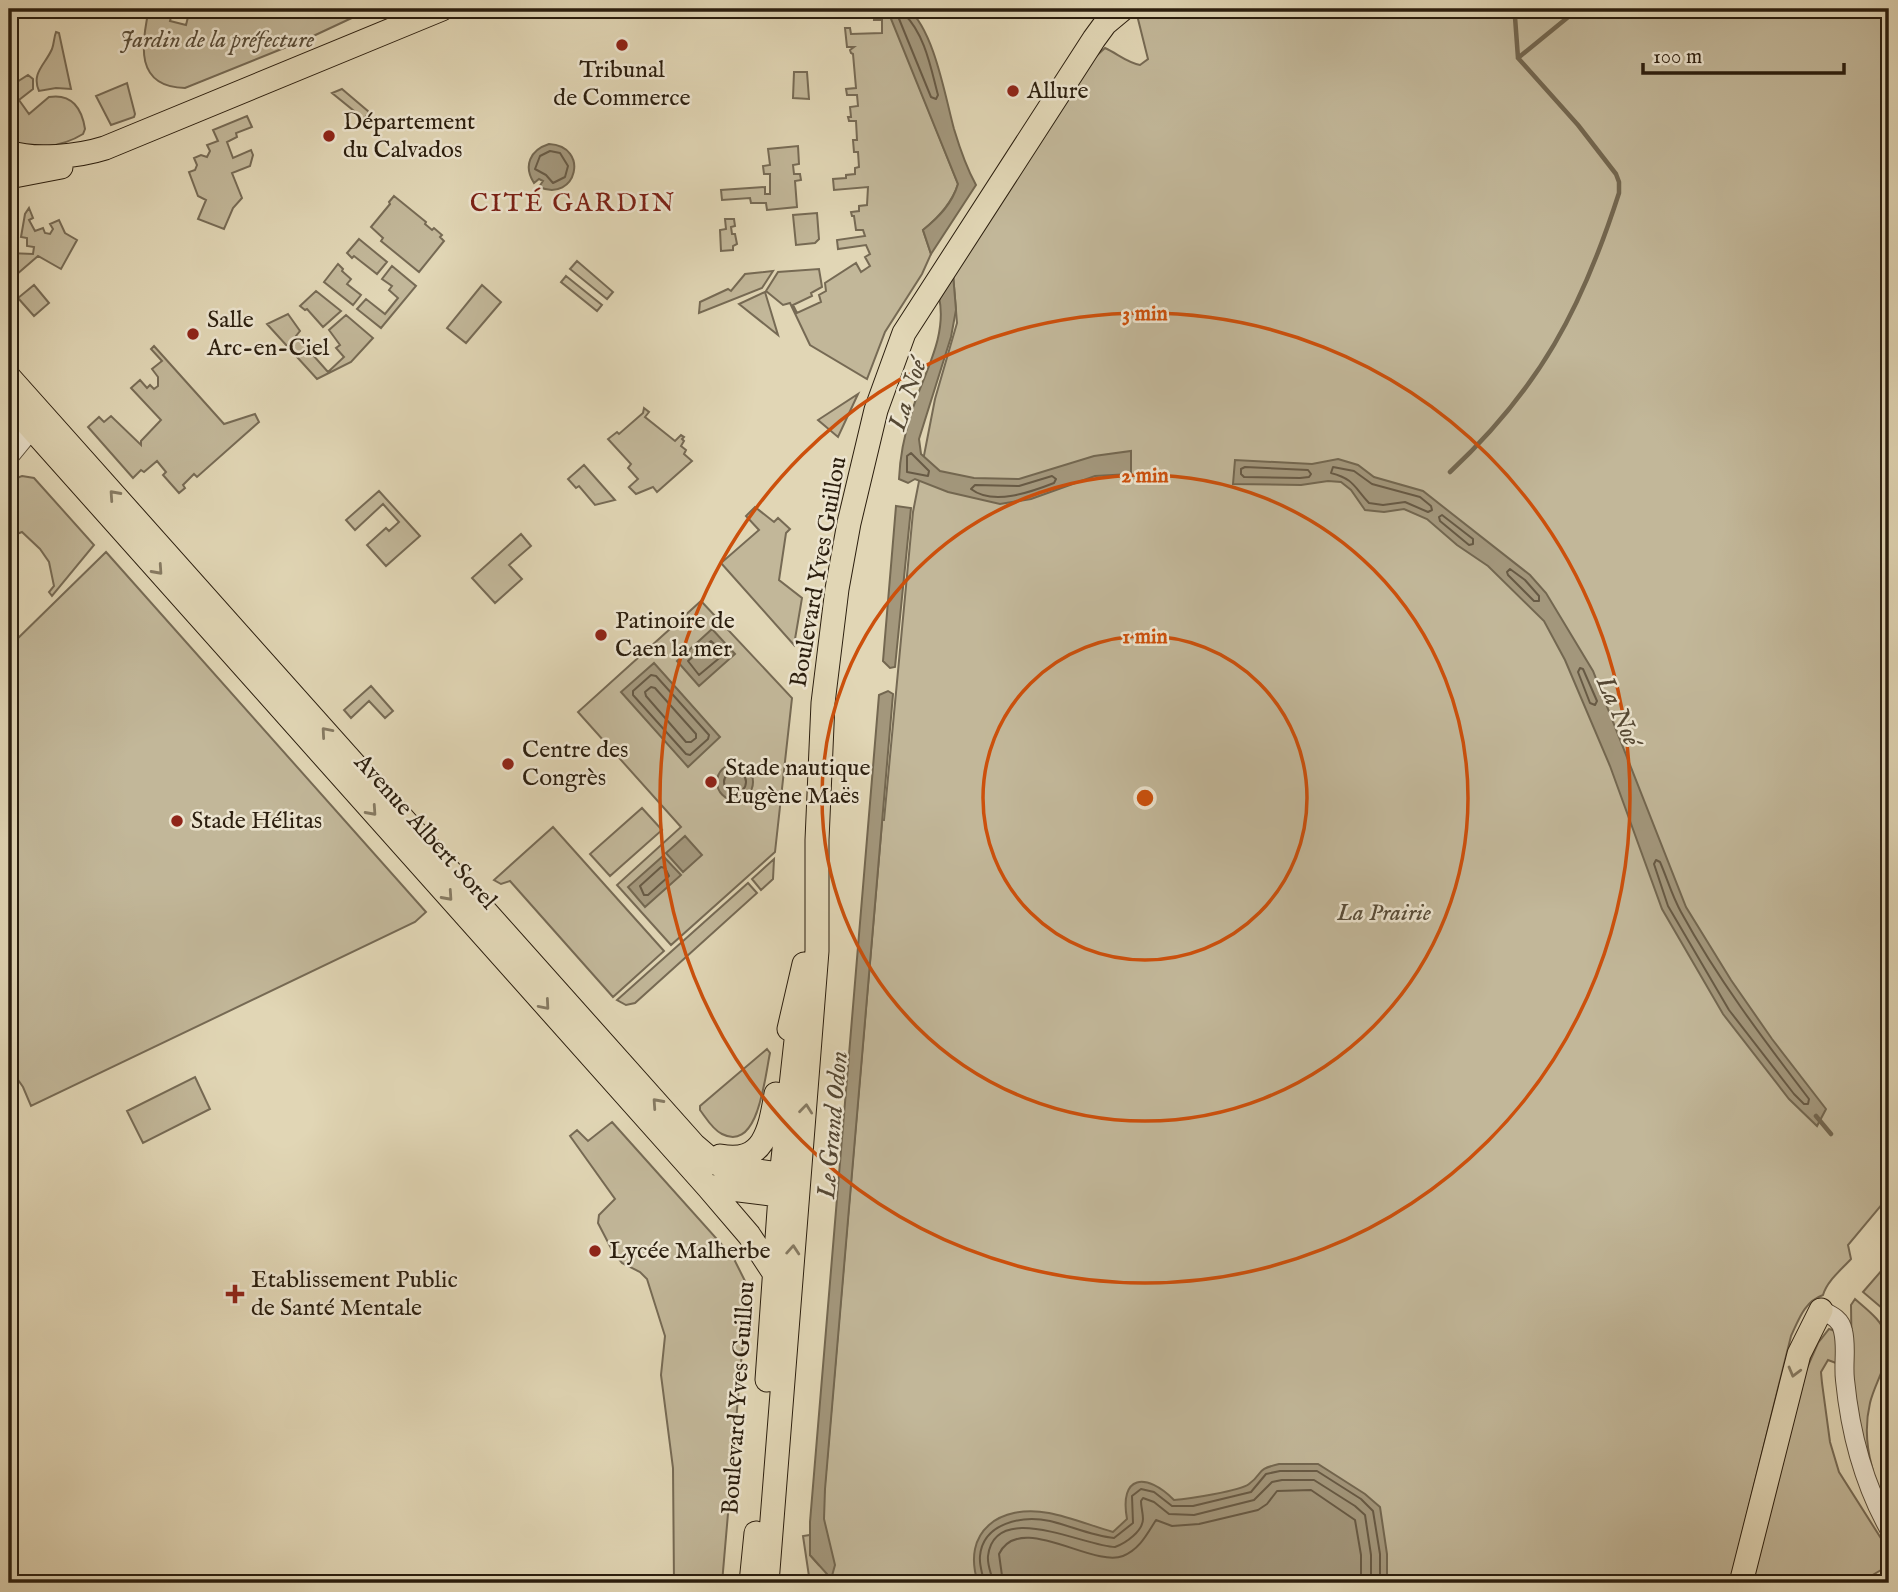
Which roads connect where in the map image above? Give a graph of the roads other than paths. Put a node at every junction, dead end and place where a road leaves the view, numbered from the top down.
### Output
1 (442, 9) edge
2 (1107, 10) edge
3 (95, 151) junction
4 (9, 152) edge
5 (9, 177) edge
6 (9, 377) edge
7 (9, 403) edge
8 (38, 422) junction
9 (9, 457) edge
10 (817, 840) junction
11 (506, 948) junction
12 (804, 964) junction
13 (704, 1153) junction
14 (707, 1186) junction
15 (789, 1186) junction
16 (774, 1273) junction
17 (1821, 1310) joint
18 (772, 1513) junction
19 (1889, 1530) edge
20 (751, 1583) edge
21 (767, 1583) edge
22 (783, 1583) edge
23 (1741, 1583) edge

1 - 3 main road
2 - 10 main road, Boulevard Yves Guillou
3 - 4 main road
3 - 5 main road
6 - 8 main road
7 - 8 main road
8 - 9 street
8 - 11 main road, Avenue Albert Sorel
10 - 12 main road, Boulevard Yves Guillou
15 -> 10 main road, Boulevard Yves Guillou
13 -> 11 main road, Avenue Albert Sorel
11 -> 14 main road, Avenue Albert Sorel
12 - 13 main road
12 - 15 main road, Boulevard Yves Guillou
13 - 15 main road, Avenue Albert Sorel
14 - 15 main road
14 - 16 main road, Avenue Albert Sorel
15 - 16 main road, Boulevard Yves Guillou
18 -> 15 main road, Boulevard Yves Guillou
16 - 20 main road, Boulevard Yves Guillou
17 - 19 street
17 -> 23 main road
18 - 21 main road, Boulevard Yves Guillou
18 - 22 main road

